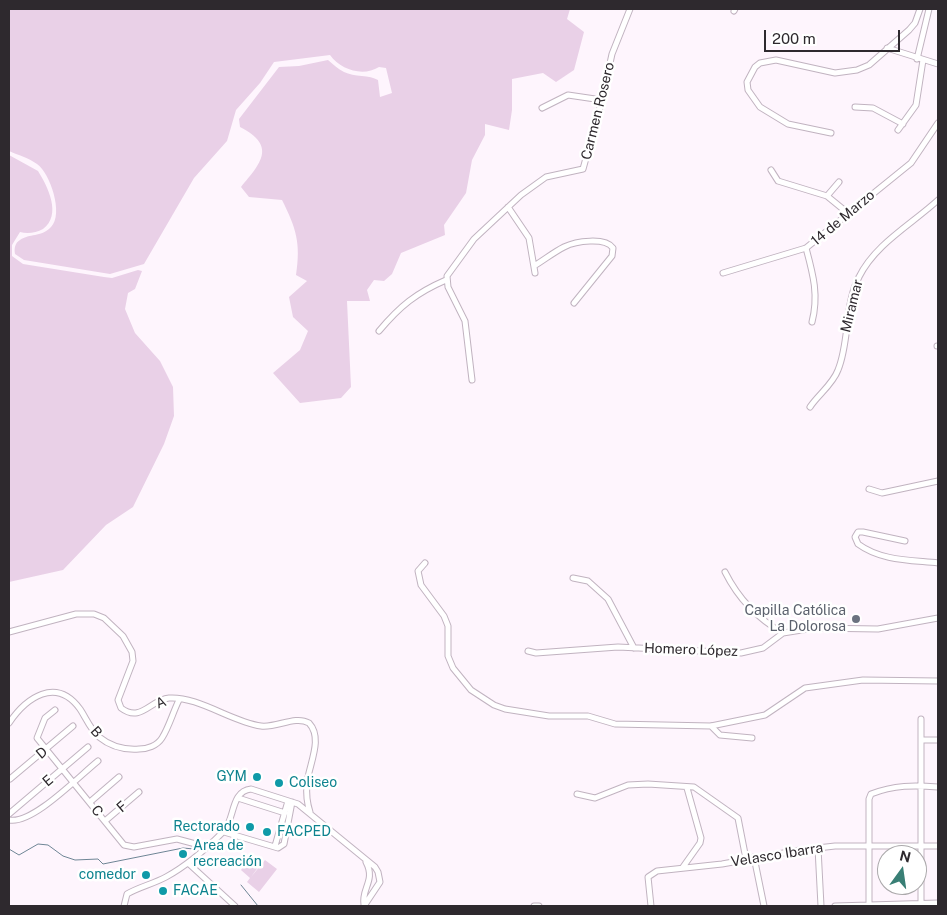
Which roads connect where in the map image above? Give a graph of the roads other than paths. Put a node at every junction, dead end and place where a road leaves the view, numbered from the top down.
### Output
1 (630, 9) edge
2 (920, 9) edge
3 (929, 9) edge
4 (887, 48) junction
5 (920, 60) junction
6 (938, 64) edge
7 (602, 100) junction
8 (855, 106) dead end
9 (542, 108) dead end
10 (938, 123) edge
11 (903, 124) junction
12 (898, 130) dead end
13 (831, 133) dead end
14 (772, 170) dead end
15 (839, 182) dead end
16 (827, 196) junction
17 (938, 200) edge
18 (508, 207) junction
19 (849, 214) junction
20 (806, 248) junction
21 (534, 266) junction
22 (535, 273) dead end
23 (723, 273) dead end
24 (446, 280) junction
25 (574, 302) dead end
26 (812, 322) dead end
27 (379, 331) dead end
28 (472, 380) dead end
29 (810, 406) dead end
30 (938, 481) edge
31 (869, 489) dead end
32 (905, 541) dead end
33 (425, 563) dead end
34 (938, 563) edge
35 (725, 572) dead end
36 (573, 578) dead end
37 (938, 618) edge
38 (9, 632) edge
39 (783, 633) junction
40 (634, 648) junction
41 (528, 651) dead end
42 (938, 680) edge
43 (179, 700) junction
44 (55, 710) dead end
45 (921, 719) dead end
46 (9, 723) edge
47 (72, 726) dead end
48 (712, 726) junction
49 (752, 738) dead end
50 (922, 740) junction
51 (938, 740) edge
52 (88, 747) dead end
53 (45, 750) junction
54 (98, 761) dead end
55 (62, 769) junction
56 (119, 777) dead end
57 (10, 779) dead end
58 (73, 781) junction
59 (919, 785) junction
60 (938, 787) edge
61 (687, 788) junction
62 (139, 792) dead end
63 (576, 794) dead end
64 (238, 798) junction
65 (90, 802) junction
66 (290, 802) junction
67 (285, 812) junction
68 (310, 812) junction
69 (9, 814) edge
70 (9, 820) edge
71 (106, 821) junction
72 (282, 823) junction
73 (289, 825) junction
74 (224, 832) junction
75 (922, 845) edge
76 (275, 846) junction
77 (868, 846) junction
78 (877, 846) edge
79 (208, 847) junction
80 (818, 848) junction
81 (754, 857) junction
82 (365, 859) junction
83 (746, 859) junction
84 (188, 863) junction
85 (683, 868) junction
86 (938, 903) edge
87 (869, 905) junction
88 (920, 905) edge
89 (124, 906) edge
90 (235, 906) edge
91 (364, 906) edge
92 (534, 906) edge
93 (539, 906) edge
94 (651, 906) edge
95 (764, 906) edge
96 (821, 906) edge
97 (835, 906) edge

1 - 7 street, Carmen Rosero
2 - 4 street
3 - 5 street
4 - 5 street
4 - 13 street
5 - 6 street
5 - 11 street
7 - 9 street
7 - 18 street, Carmen Rosero
8 - 11 street
10 - 19 street, 14 de Marzo
11 - 12 street
14 - 16 street
15 - 16 street
16 - 19 street
17 - 29 street, Miramar
18 - 21 street
18 - 24 street, Carmen Rosero
19 - 20 street, 14 de Marzo
20 - 23 street, 14 de Marzo
20 - 26 street
21 - 22 street
21 - 25 street
24 - 27 street
24 - 28 street
30 - 31 street
32 - 34 street
33 - 48 street
35 - 39 street
36 - 40 street
37 - 39 street, Homero López
38 - 43 street, A
39 - 40 street, Homero López
40 - 41 street, Homero López
42 - 48 street
43 - 46 street, B
43 - 68 street, A
44 - 53 street, C
45 - 50 street
47 - 53 street, D
48 - 49 street
50 - 51 street
50 - 59 street
52 - 55 street, E
53 - 55 street, C
53 - 57 street, D
54 - 58 street
55 - 58 street, C
55 - 69 street, E
56 - 65 street
58 - 65 street, C
58 - 70 street
59 - 60 street
59 - 75 street
59 - 77 street
61 - 63 street
61 - 83 street
61 - 85 street
62 - 71 street, F
64 - 66 street
64 - 67 street
64 - 74 street
65 - 71 street, C
66 - 67 street
66 - 68 street
66 - 73 street
67 - 72 street
68 - 82 street
71 - 79 street, C
72 - 73 street
72 - 76 street
73 - 76 street
74 - 76 street
74 - 79 street
77 - 78 street, Velasco Ibarra
77 - 80 street, Velasco Ibarra
77 - 87 street
79 - 84 street
80 - 81 street, Velasco Ibarra
80 - 96 street
81 - 83 street, Velasco Ibarra
81 - 95 street
82 - 91 street
82 - 91 street
83 - 85 street, Velasco Ibarra
84 - 89 street
84 - 90 street
85 - 94 street, Velasco Ibarra
86 - 88 street
87 - 88 street
87 - 97 street
92 - 93 street

